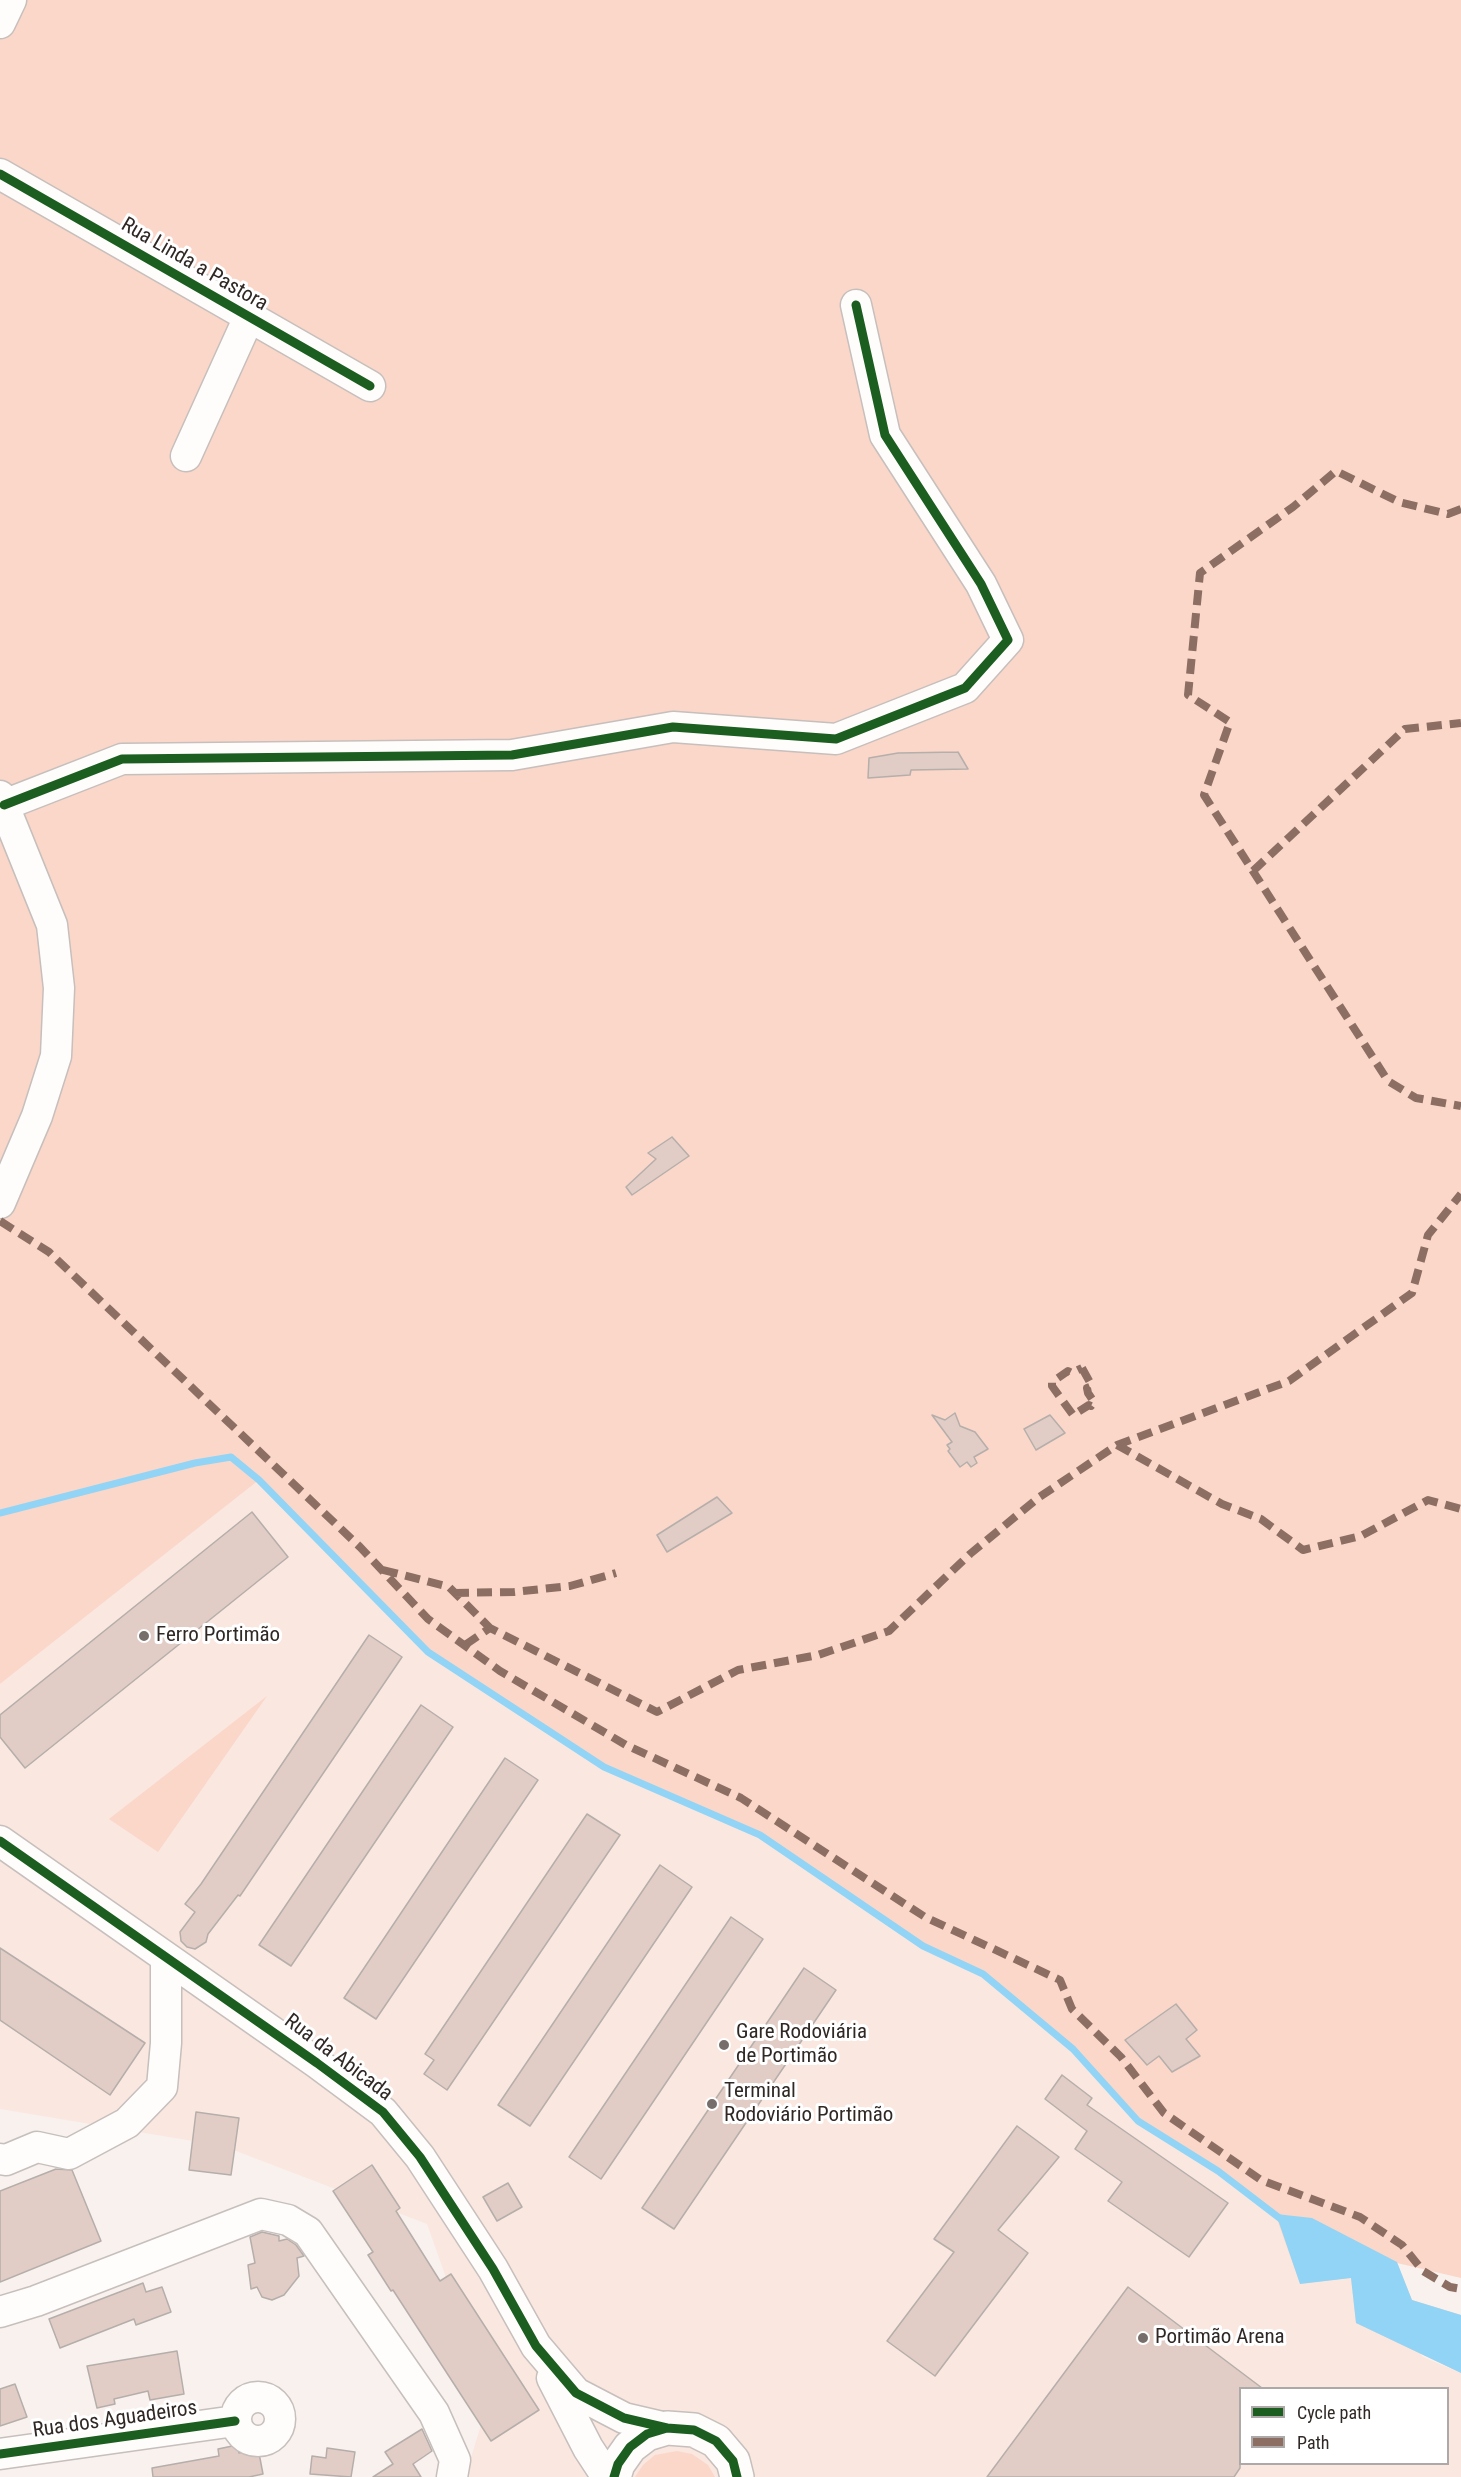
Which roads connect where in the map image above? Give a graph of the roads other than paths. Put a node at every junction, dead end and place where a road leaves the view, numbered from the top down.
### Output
1 (11, 0) edge
2 (0, 23) edge
3 (0, 174) edge
4 (856, 305) dead end
5 (249, 317) junction
6 (370, 386) dead end
7 (186, 456) dead end
8 (2, 801) edge
9 (0, 1203) edge
10 (0, 1841) edge
11 (166, 1958) junction
12 (0, 2159) edge
13 (0, 2312) edge
14 (536, 2346) junction
15 (235, 2421) dead end
16 (667, 2428) junction
17 (0, 2454) edge
18 (452, 2477) edge
19 (607, 2477) edge
20 (614, 2477) edge
21 (737, 2477) edge

1 - 2 street
3 - 5 street, Rua Linda a Pastora
4 - 8 street
5 - 6 street, Rua Linda a Pastora
5 - 7 street
8 - 9 street
10 - 11 street, Rua da Abicada
11 - 12 street
11 - 14 street, Rua da Abicada
13 - 18 street
14 - 16 street, Rua da Abicada
14 - 19 street
15 - 17 street, Rua dos Aguadeiros
16 - 20 main road
16 - 21 main road

